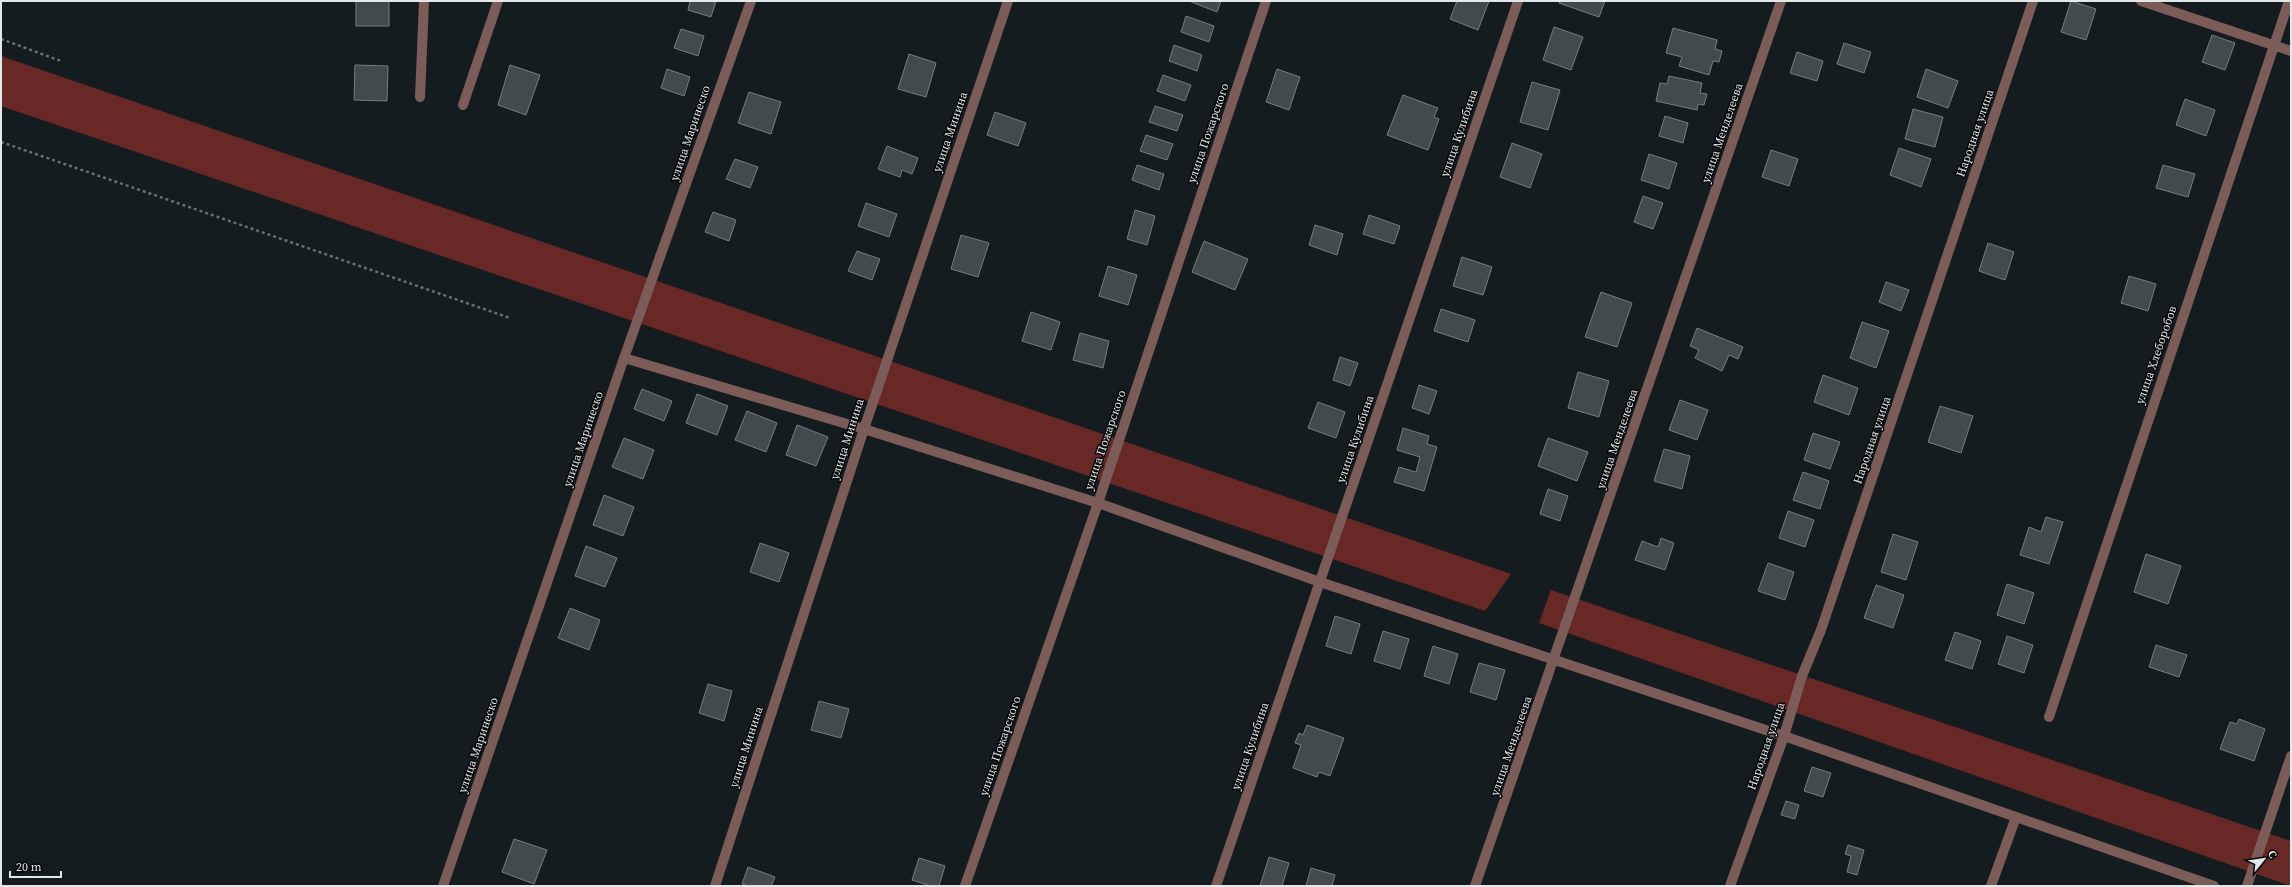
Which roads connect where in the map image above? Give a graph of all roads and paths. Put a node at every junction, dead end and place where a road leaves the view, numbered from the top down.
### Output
1 (424, 1) edge
2 (498, 1) edge
3 (751, 1) edge
4 (1008, 1) edge
5 (1266, 1) edge
6 (1518, 1) edge
7 (1781, 1) edge
8 (2033, 1) edge
9 (2141, 1) edge
10 (2289, 1) edge
11 (1, 39) edge
12 (2274, 46) junction
13 (2291, 51) edge
14 (61, 61) dead end
15 (420, 97) dead end
16 (463, 105) dead end
17 (1, 142) edge
18 (510, 318) dead end
19 (624, 358) junction
20 (864, 429) junction
21 (1098, 503) junction
22 (1320, 582) junction
23 (1554, 662) junction
24 (2049, 717) dead end
25 (1784, 736) junction
26 (2291, 756) edge
27 (2016, 817) junction
28 (443, 886) edge
29 (715, 886) edge
30 (965, 886) edge
31 (1216, 886) edge
32 (1475, 886) edge
33 (1730, 886) edge
34 (1991, 886) edge
35 (2214, 886) edge
36 (2247, 886) edge

1 - 15 street
2 - 16 street
3 - 19 street, улица Маринеско
4 - 20 street, улица Минина
5 - 21 street, улица Пожарского
6 - 22 street, улица Кулибина
7 - 23 street, улица Менделеева
8 - 25 street, Народная улица
9 - 12 street
10 - 12 street, улица Хлеборобов
11 - 14 path
12 - 13 street
12 - 24 street, улица Хлеборобов
17 - 18 path
19 - 20 street
19 - 28 street, улица Маринеско
20 - 21 street
20 - 29 street, улица Минина
21 - 22 street
21 - 30 street, улица Пожарского
22 - 23 street
22 - 31 street, улица Кулибина
23 - 25 street
23 - 32 street, улица Менделеева
25 - 27 street
25 - 33 street, Народная улица
26 - 36 street
27 - 34 street
27 - 35 street

